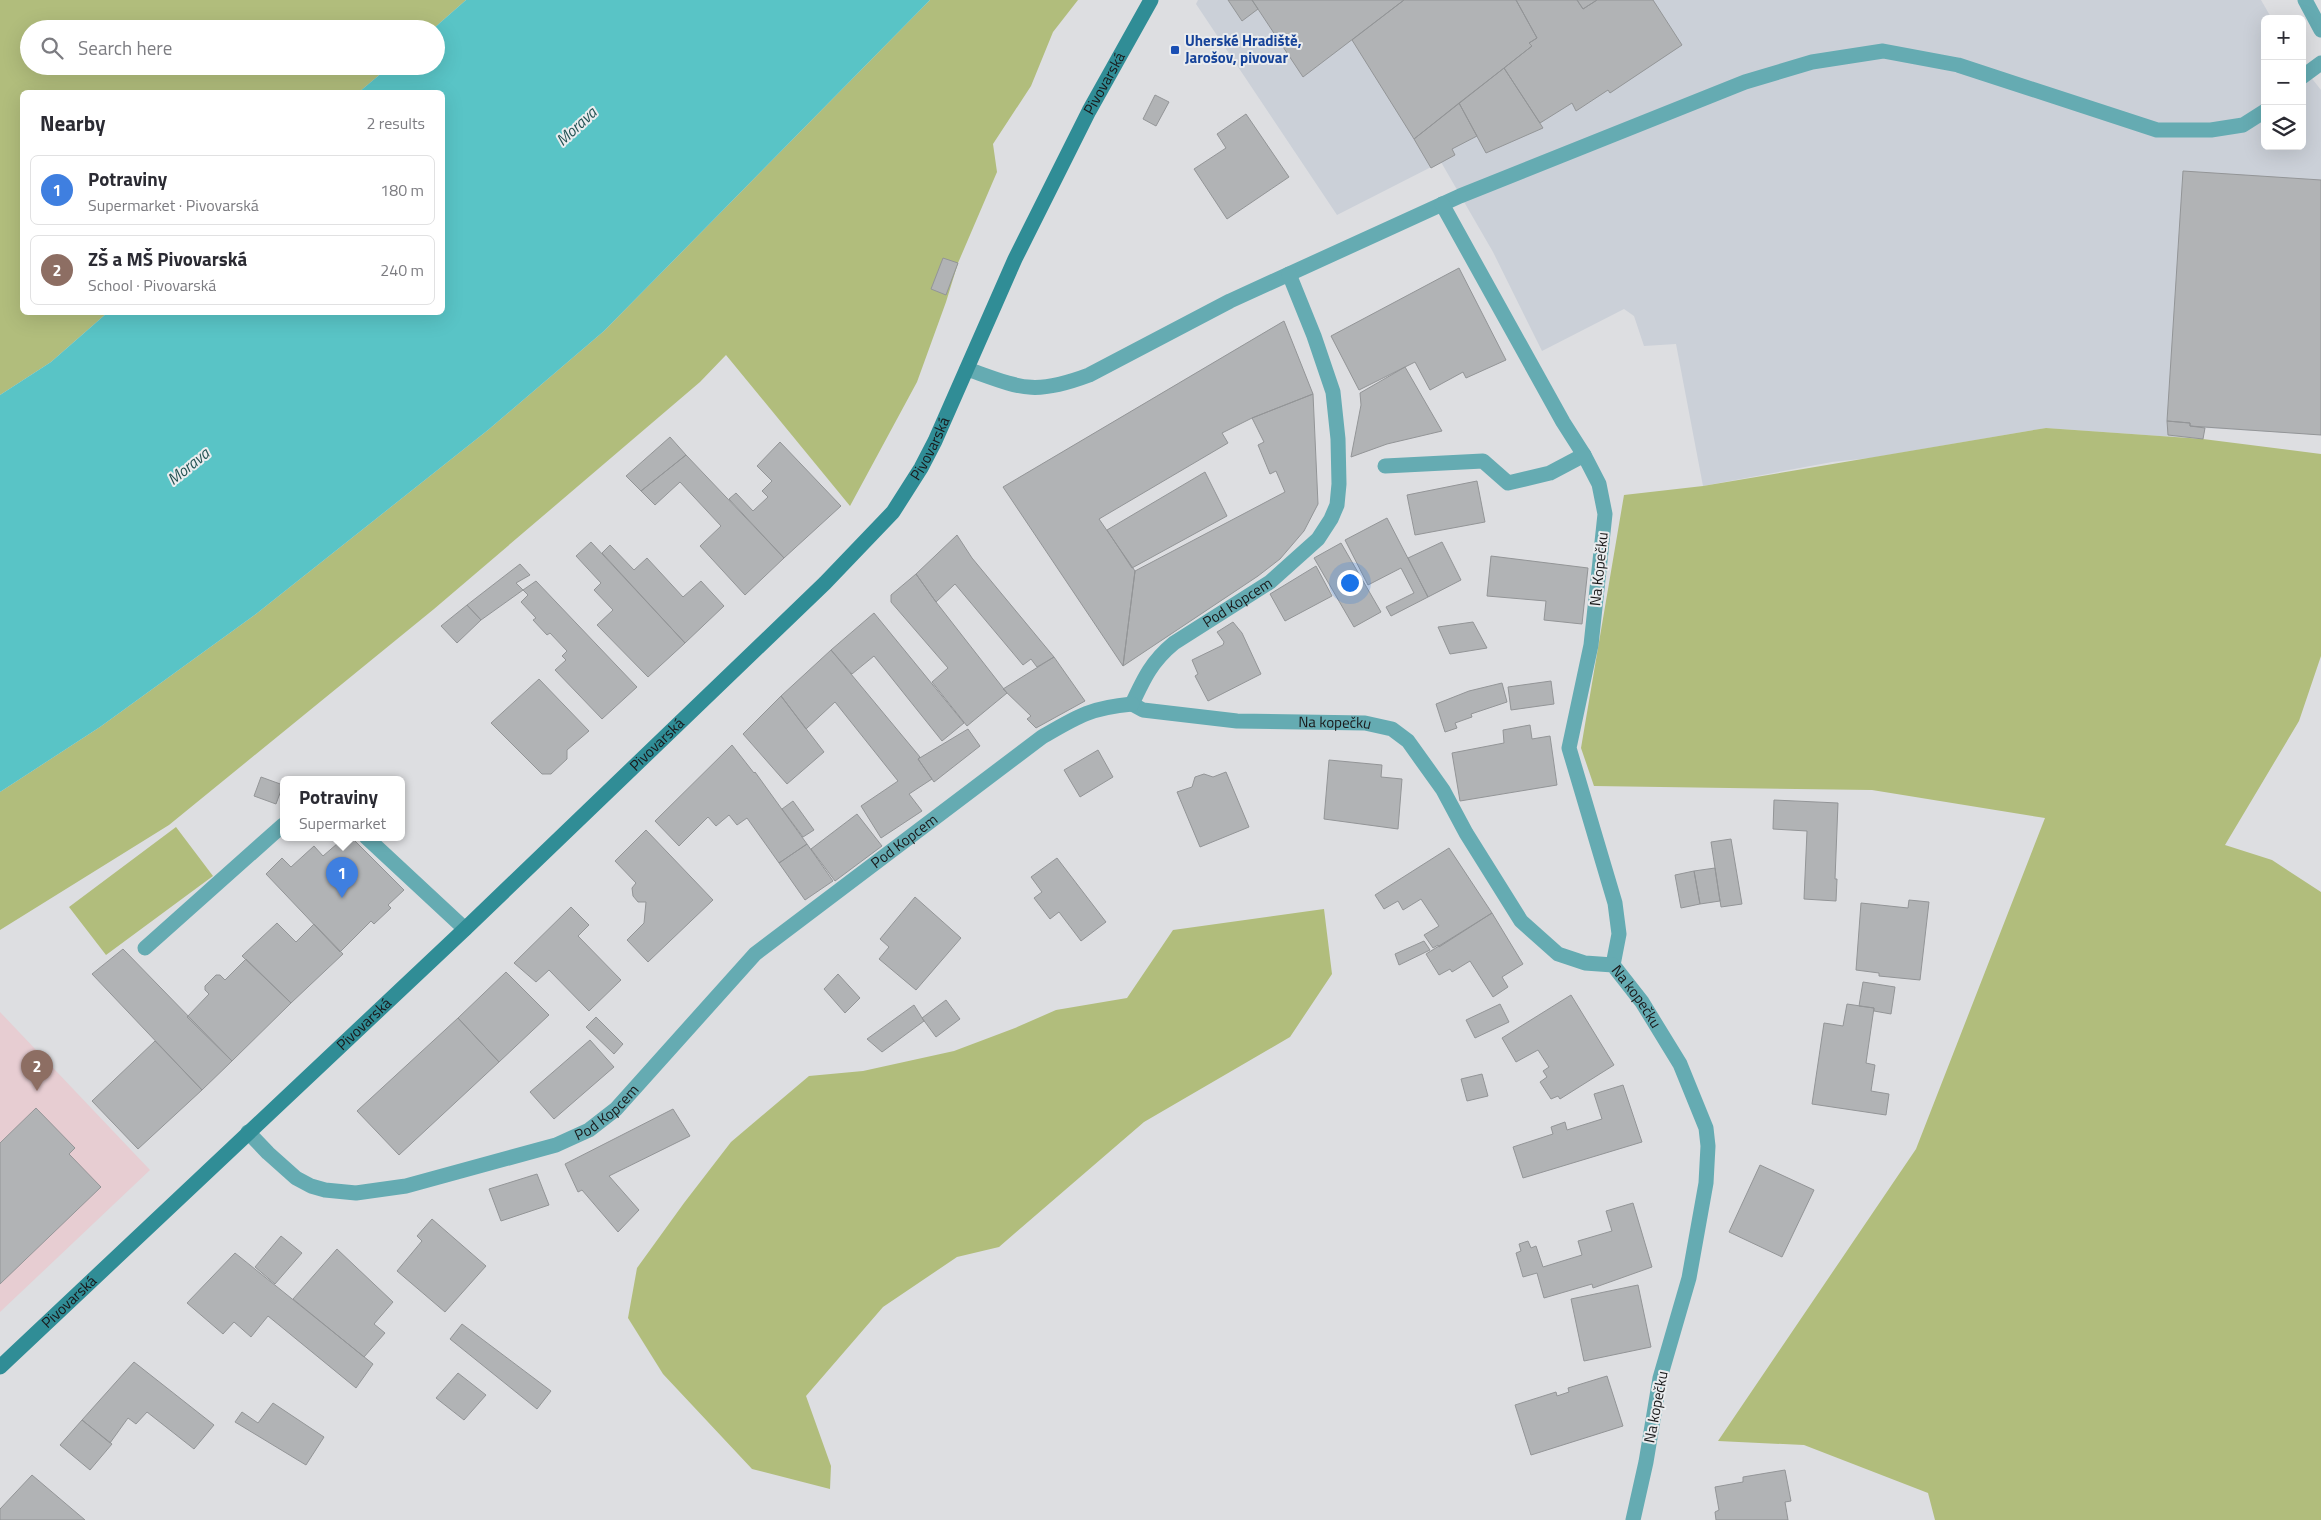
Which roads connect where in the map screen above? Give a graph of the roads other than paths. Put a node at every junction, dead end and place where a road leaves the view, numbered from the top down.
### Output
1 (1150, 0) edge
2 (2305, 0) edge
3 (2321, 30) edge
4 (2321, 63) edge
5 (2306, 74) edge
6 (2261, 113) edge
7 (1442, 204) junction
8 (1289, 274) junction
9 (968, 369) junction
10 (1584, 454) junction
11 (1385, 466) dead end
12 (1132, 704) junction
13 (280, 828) edge
14 (370, 841) edge
15 (465, 928) junction
16 (145, 948) dead end
17 (1613, 965) junction
18 (248, 1132) junction
19 (0, 1367) edge
20 (1633, 1520) edge

1 - 9 main road, Pivovarská
2 - 3 street
4 - 5 street
6 - 7 street
7 - 8 street
7 - 10 street, Na Kopečku
8 - 9 street
8 - 12 street, Pod Kopcem
9 - 15 main road, Pivovarská
10 - 11 street
10 - 17 street, Na Kopečku
12 - 17 street, Na kopečku
12 - 18 street, Pod Kopcem
13 - 16 street
14 - 15 street
15 - 18 main road, Pivovarská
17 - 20 street, Na kopečku
18 - 19 main road, Pivovarská

